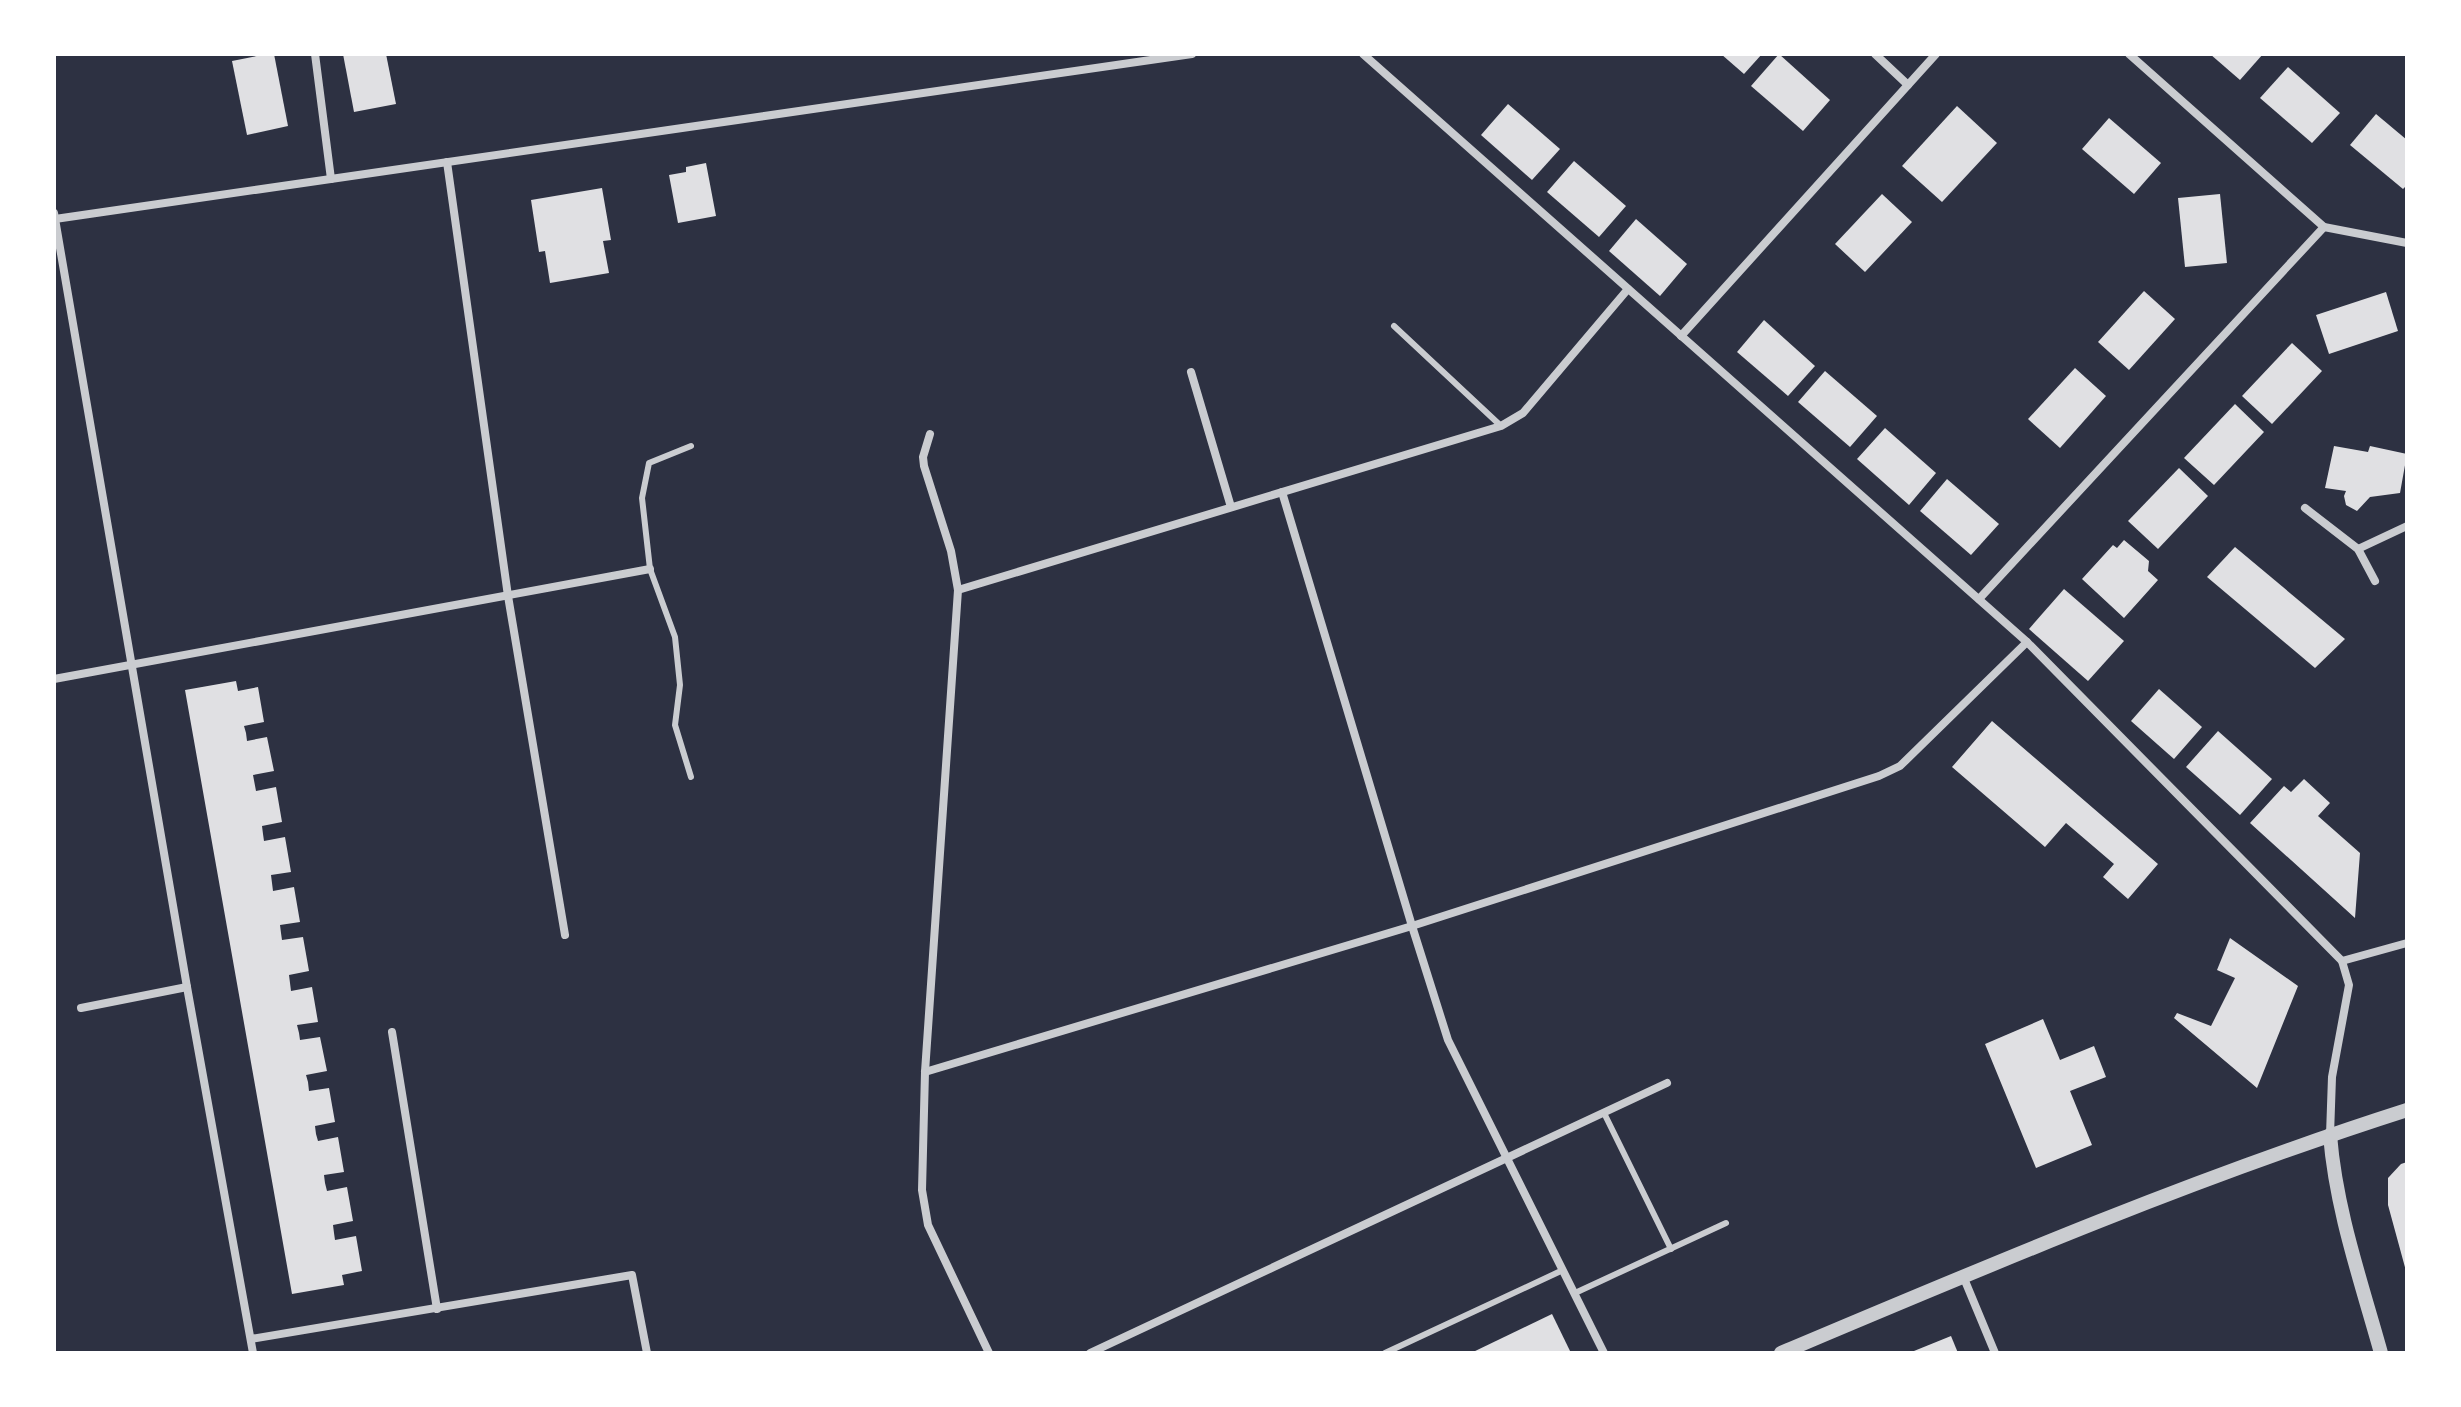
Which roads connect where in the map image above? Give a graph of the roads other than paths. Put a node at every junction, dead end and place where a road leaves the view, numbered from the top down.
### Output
1 (315, 54) edge
2 (1192, 54) edge
3 (1363, 54) edge
4 (1875, 54) edge
5 (1936, 54) edge
6 (2129, 54) edge
7 (1908, 85) junction
8 (447, 162) junction
9 (331, 179) junction
10 (54, 216) edge
11 (2324, 227) junction
12 (2407, 243) edge
13 (1628, 289) junction
14 (1394, 326) dead end
15 (1681, 336) junction
16 (1191, 372) dead end
17 (1501, 426) junction
18 (930, 434) dead end
19 (691, 446) dead end
20 (1282, 492) junction
21 (1231, 507) junction
22 (2305, 508) dead end
23 (2407, 526) edge
24 (2358, 549) junction
25 (650, 569) junction
26 (2375, 581) dead end
27 (958, 590) junction
28 (508, 596) junction
29 (1979, 599) junction
30 (2027, 642) junction
31 (132, 665) junction
32 (54, 679) edge
33 (691, 777) dead end
34 (1412, 926) junction
35 (565, 935) dead end
36 (2407, 943) edge
37 (2342, 961) junction
38 (187, 987) junction
39 (81, 1008) dead end
40 (392, 1032) dead end
41 (925, 1072) junction
42 (1667, 1083) dead end
43 (2407, 1110) edge
44 (1604, 1113) junction
45 (2330, 1135) junction
46 (1506, 1158) junction
47 (1726, 1223) dead end
48 (1671, 1249) junction
49 (1563, 1270) junction
50 (1963, 1276) junction
51 (1575, 1293) junction
52 (437, 1309) junction
53 (251, 1339) junction
54 (253, 1353) edge
55 (647, 1353) edge
56 (989, 1353) edge
57 (1090, 1353) edge
58 (1385, 1353) edge
59 (1604, 1353) edge
60 (1781, 1353) edge
61 (1995, 1353) edge
62 (2381, 1353) edge

1 - 9 street
2 - 8 street
3 - 13 street
4 - 7 street
5 - 7 street
6 - 11 street
7 - 15 street
8 - 9 street
8 - 28 street
9 - 10 street
10 - 31 street
11 - 12 street
11 - 29 street
13 - 15 street
13 - 17 street
14 - 17 lane
15 - 29 street
16 - 21 street
17 - 20 street
18 - 27 street
19 - 25 lane
20 - 21 street
20 - 34 street
21 - 27 street
22 - 24 street
23 - 24 street
24 - 26 street
25 - 28 street
25 - 33 lane
27 - 41 street
28 - 31 street
28 - 35 street
29 - 30 street
30 - 34 street
30 - 37 street
31 - 32 street
31 - 38 street
34 - 41 street
34 - 46 street
36 - 37 street
37 - 45 street
38 - 39 street
38 - 53 street
40 - 52 street
41 - 56 street
42 - 44 street
43 - 45 street
44 - 46 street
44 - 48 lane
45 - 50 street
45 - 62 street
46 - 49 street
46 - 57 street
47 - 48 lane
48 - 51 lane
49 - 51 street
49 - 58 lane
50 - 60 street
50 - 61 street
51 - 59 street
52 - 53 street
52 - 55 street
53 - 54 street

